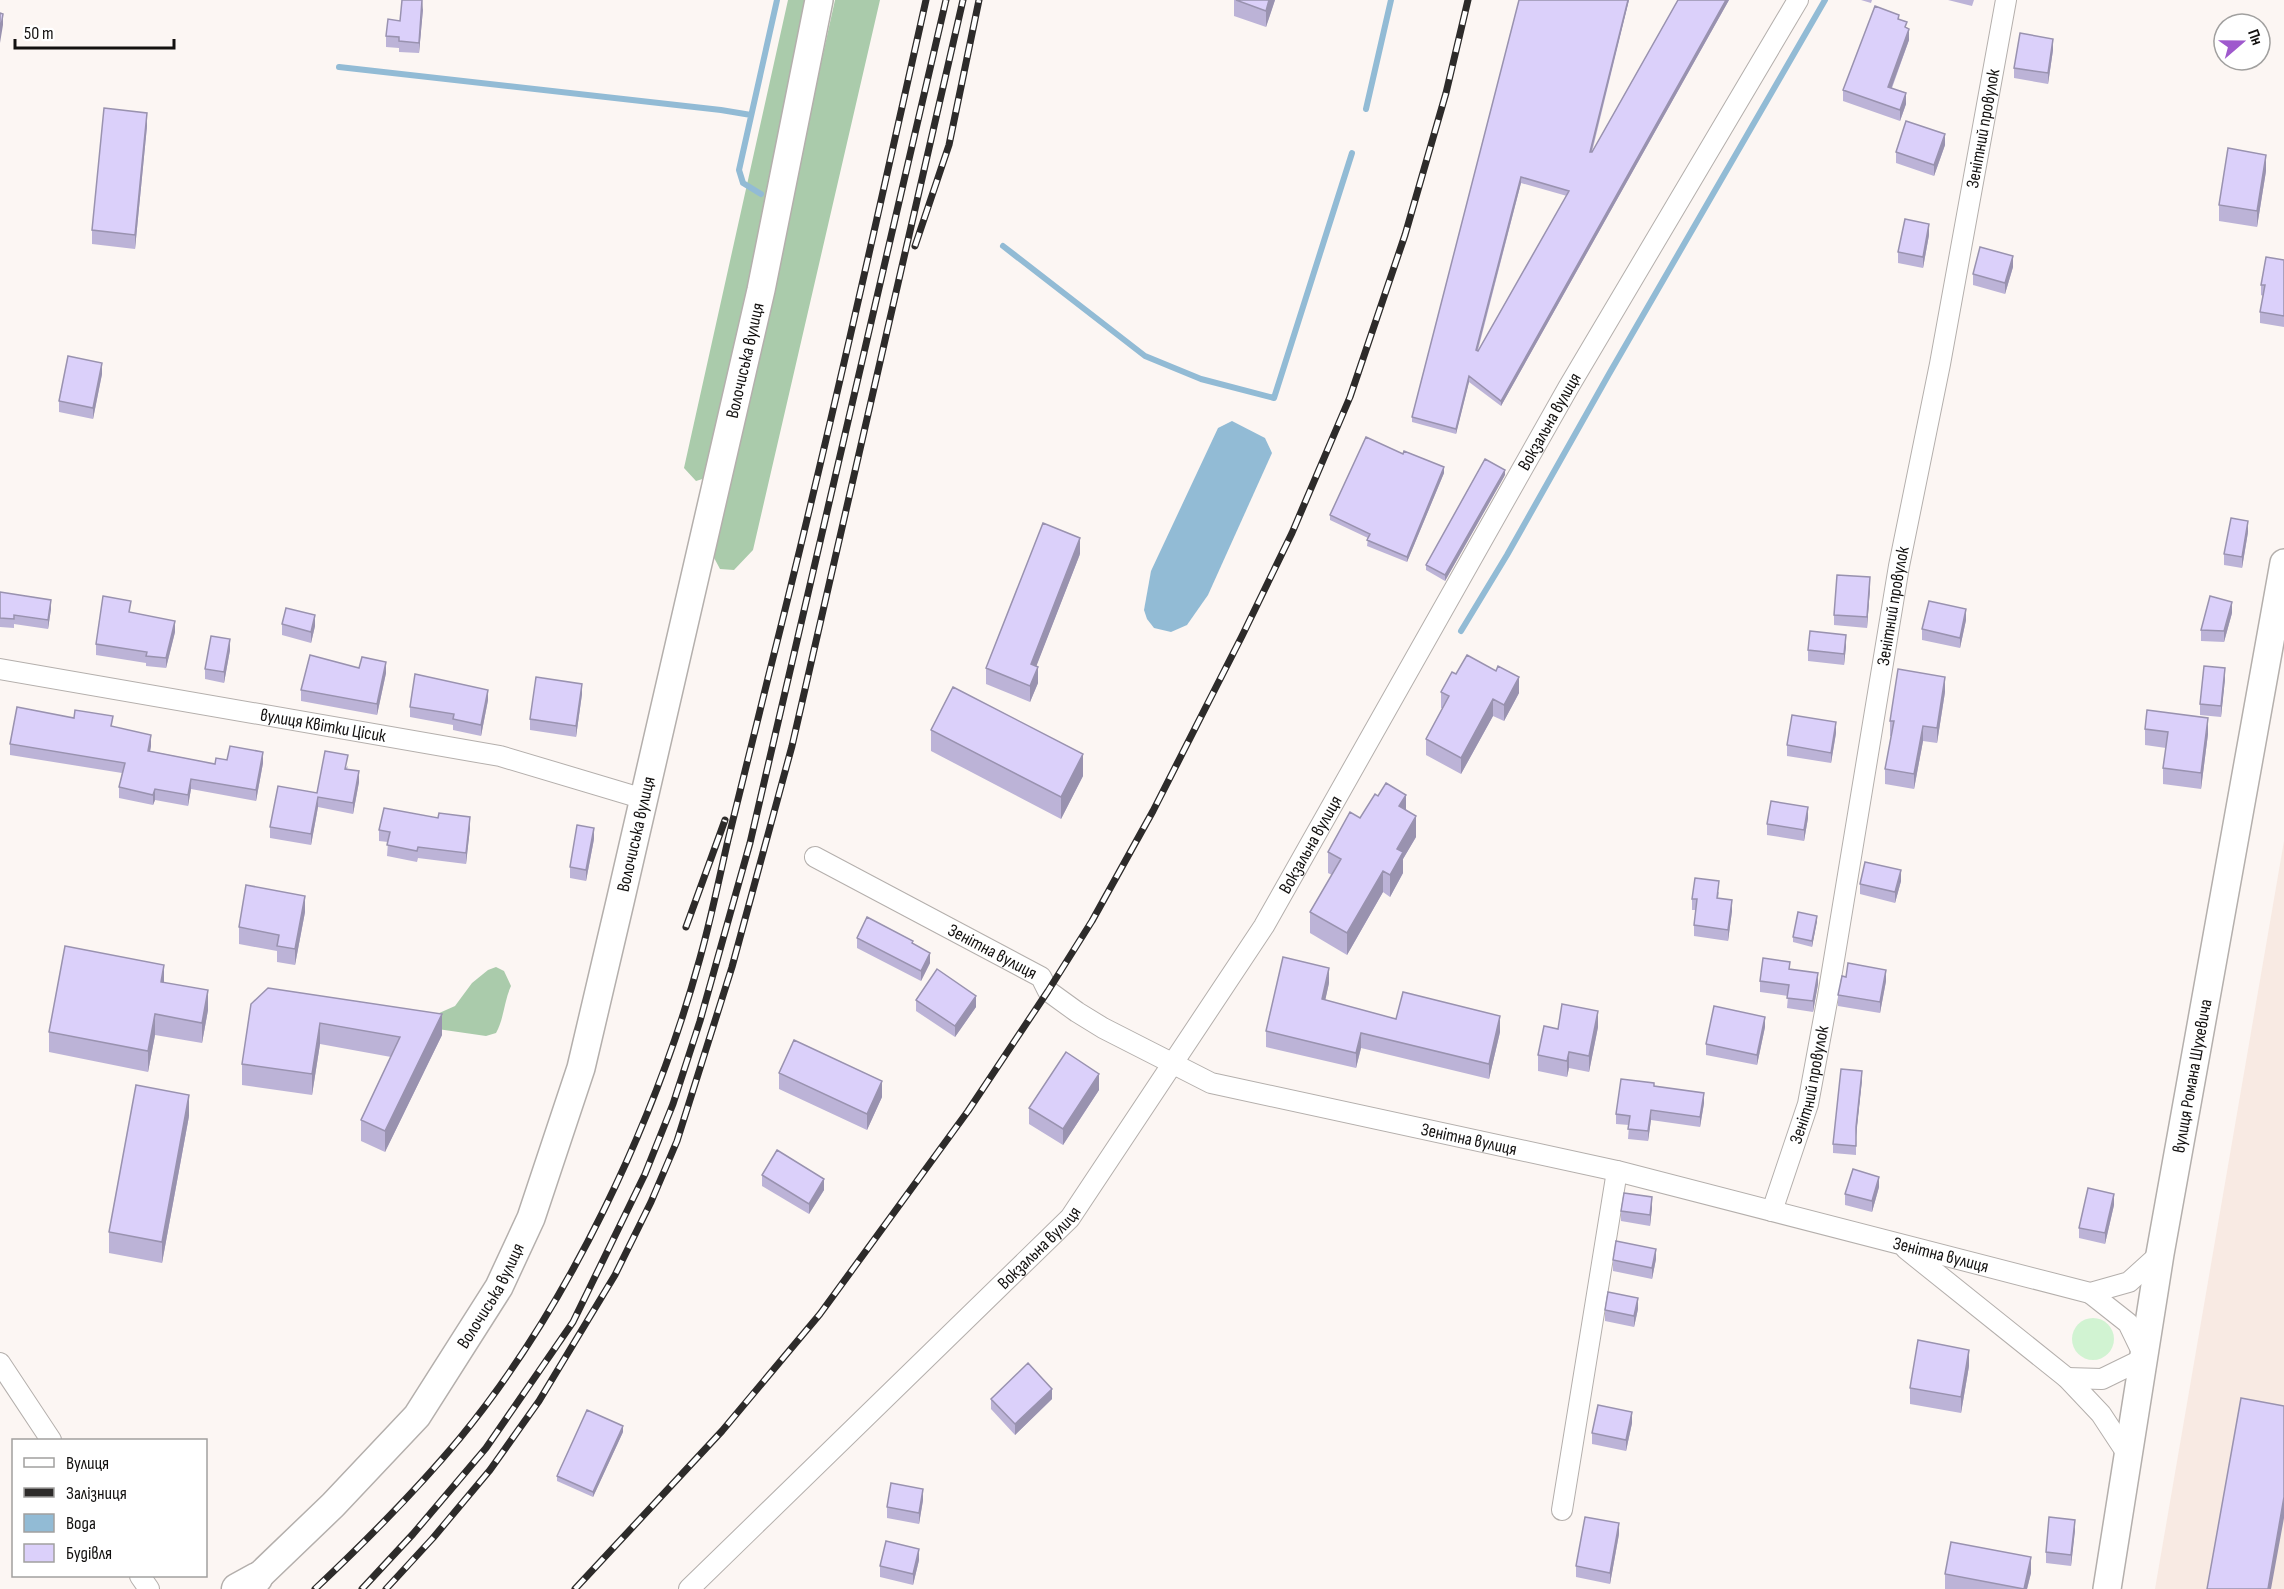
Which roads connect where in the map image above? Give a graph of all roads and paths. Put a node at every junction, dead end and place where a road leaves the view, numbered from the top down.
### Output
1 (819, 0) edge
2 (1798, 0) edge
3 (2006, 0) edge
4 (2284, 562) edge
5 (0, 669) edge
6 (644, 799) junction
7 (815, 857) dead end
8 (1172, 1065) junction
9 (1617, 1171) junction
10 (1772, 1211) junction
11 (1899, 1244) junction
12 (2160, 1254) junction
13 (2090, 1293) junction
14 (2145, 1358) junction
15 (0, 1363) edge
16 (2067, 1378) junction
17 (50, 1439) edge
18 (2128, 1455) junction
19 (1562, 1510) dead end
20 (246, 1585) edge
21 (689, 1589) edge
22 (2107, 1589) edge

1 - 6 main road, Волочиська вулиця
2 - 8 street, Вокзальна вулиця
3 - 10 street, Зенітний провулок
4 - 12 main road, вулиця Романа Шухевича
5 - 6 street, вулиця Квітки Цісик
6 - 20 main road, Волочиська вулиця
7 - 8 street, Зенітна вулиця
8 - 9 street, Зенітна вулиця
8 - 21 street, Вокзальна вулиця
9 - 10 street, Зенітна вулиця
9 - 19 street
10 - 11 street, Зенітна вулиця
11 - 13 street, Зенітна вулиця
11 - 16 street
12 - 13 street
12 - 14 main road, вулиця Романа Шухевича
13 - 14 street
14 - 16 street
14 - 18 main road, вулиця Романа Шухевича
15 - 17 street
16 - 18 street
18 - 22 main road, вулиця Романа Шухевича

